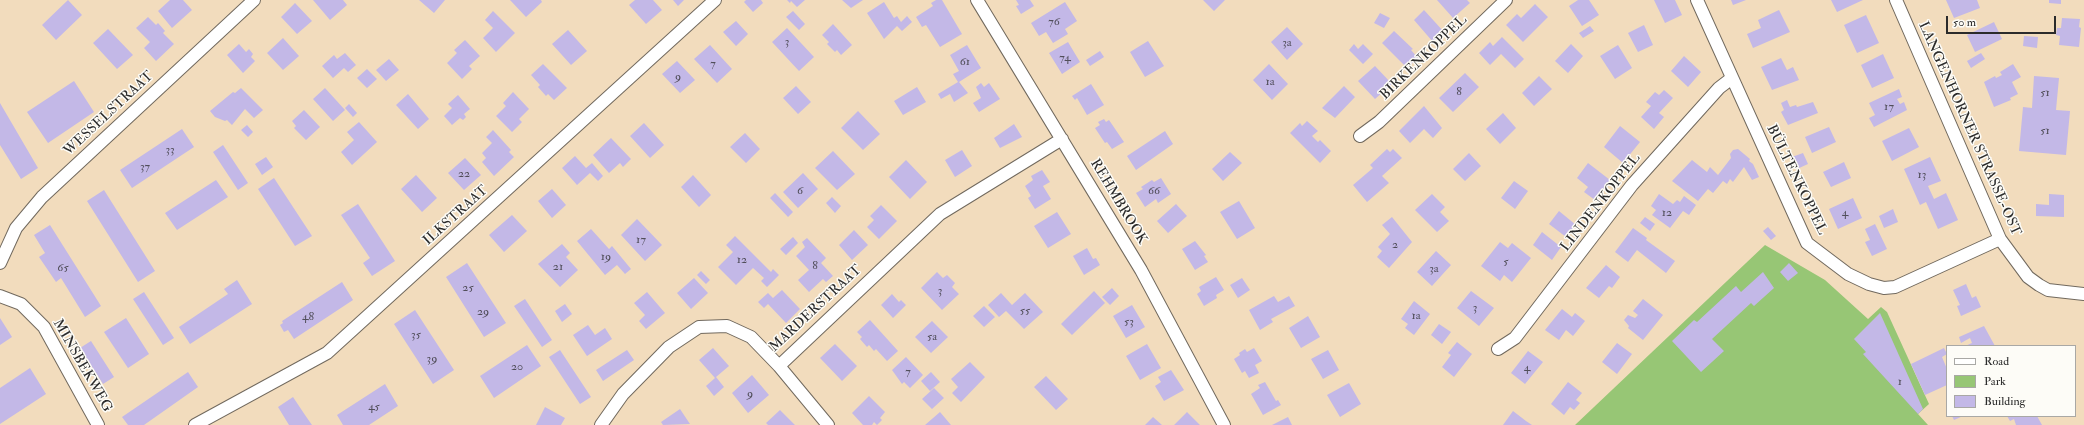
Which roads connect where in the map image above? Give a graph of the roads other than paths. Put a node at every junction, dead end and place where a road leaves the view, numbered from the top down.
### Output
1 (254, 0) edge
2 (715, 0) edge
3 (977, 0) edge
4 (1506, 0) edge
5 (1697, 0) edge
6 (1896, 0) edge
7 (1732, 78) junction
8 (1360, 136) dead end
9 (1062, 139) junction
10 (2000, 239) junction
11 (0, 263) edge
12 (2084, 294) edge
13 (0, 296) edge
14 (1498, 349) dead end
15 (779, 366) junction
16 (98, 425) edge
17 (195, 425) edge
18 (601, 425) edge
19 (828, 425) edge
20 (1224, 425) edge

1 - 11 street, WESSELSTRAAT
2 - 17 street, ILKSTRAAT
3 - 9 street, REHMBROOK
4 - 8 street, BIRKENKOPPEL
5 - 7 street, BÜLTENKOPPEL
6 - 10 street, LANGENHORNER STRASSE-OST
7 - 10 street, BÜLTENKOPPEL
7 - 14 street, LINDENKOPPEL
9 - 15 street, MARDERSTRAAT
9 - 20 street, REHMBROOK
10 - 12 street, LANGENHORNER STRASSE-OST
13 - 16 street, MINSBEKWEG
15 - 18 street, MARDERSTRAAT
15 - 19 street

